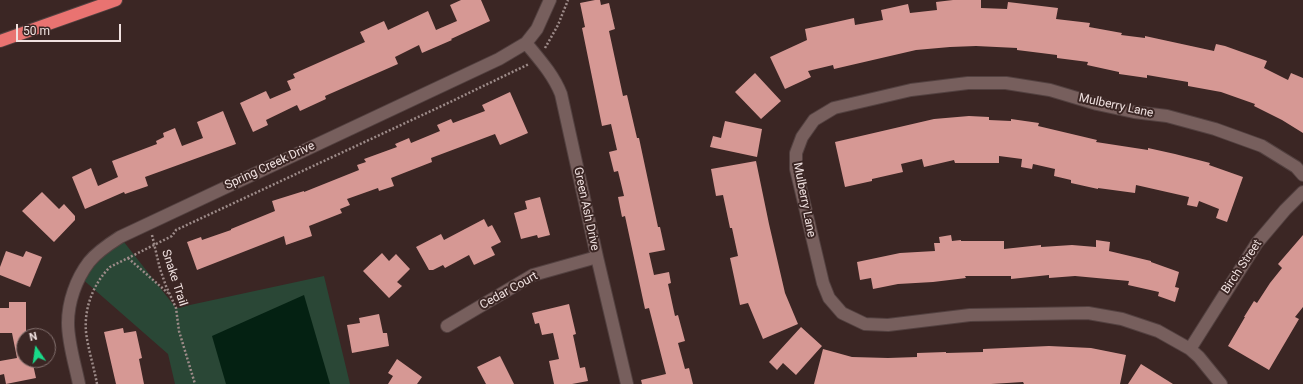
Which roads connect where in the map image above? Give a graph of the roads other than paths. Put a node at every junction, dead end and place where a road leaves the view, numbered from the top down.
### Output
1 (116, 0) edge
2 (550, 0) edge
3 (81, 12) junction
4 (0, 33) edge
5 (0, 41) edge
6 (526, 43) junction
7 (1303, 175) edge
8 (1303, 192) edge
9 (597, 257) junction
10 (447, 326) dead end
11 (1190, 349) junction
12 (79, 384) edge
13 (627, 384) edge
14 (1222, 384) edge

1 - 3 highway
2 - 6 street, Spring Creek Drive
3 - 4 highway
3 - 5 highway
6 - 9 street, Green Ash Drive
6 - 12 street, Spring Creek Drive
7 - 11 street, Mulberry Lane
8 - 11 street, Birch Street
9 - 10 street, Cedar Court
9 - 13 street, Green Ash Drive
11 - 14 street, Mulberry Lane

